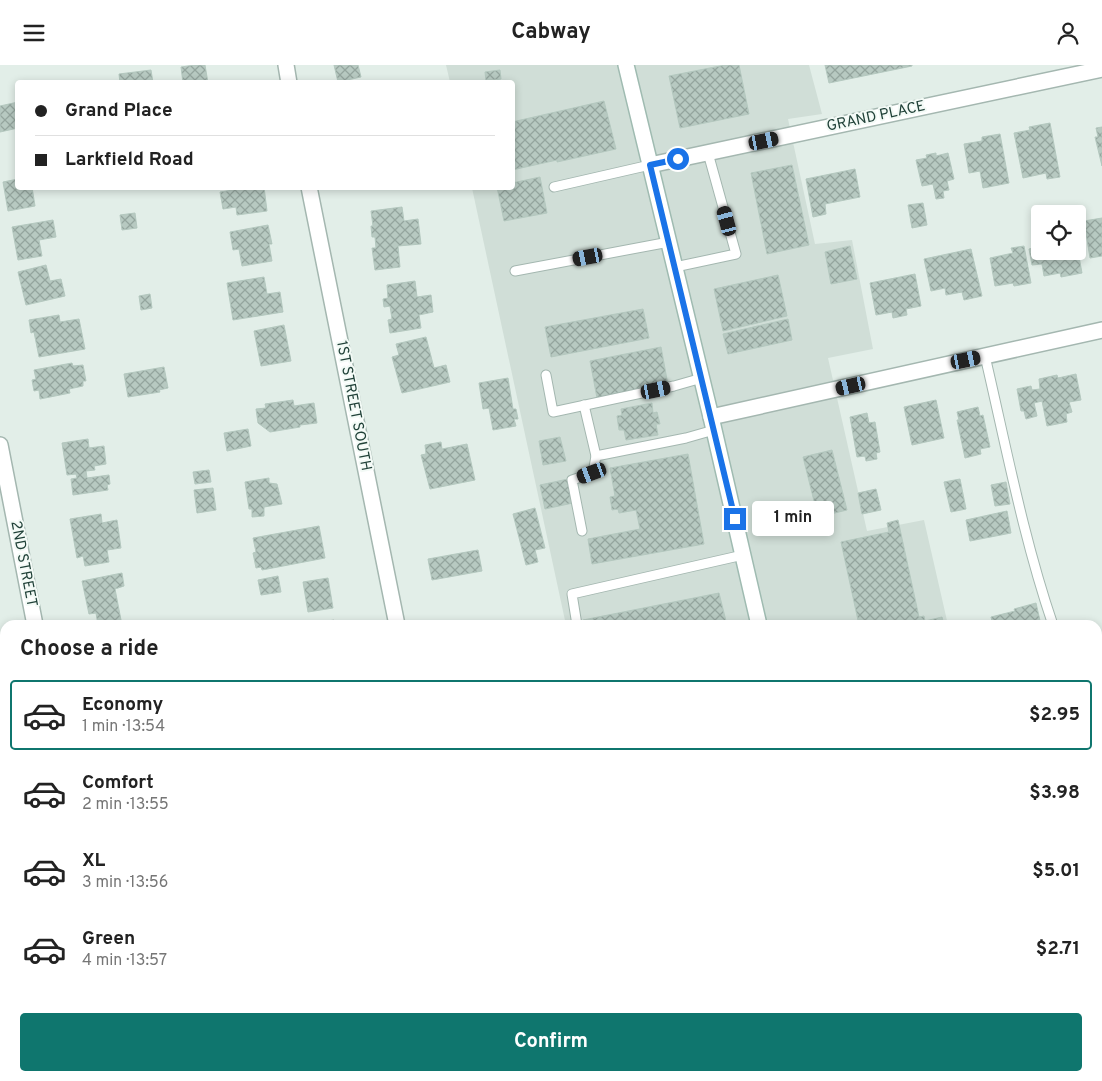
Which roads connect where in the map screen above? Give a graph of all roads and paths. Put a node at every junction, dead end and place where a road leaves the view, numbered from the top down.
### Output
1 (286, 65) edge
2 (626, 65) edge
3 (1102, 69) edge
4 (289, 80) edge
5 (708, 153) junction
6 (650, 165) junction
7 (554, 187) dead end
8 (310, 190) edge
9 (669, 242) junction
10 (675, 267) junction
11 (515, 271) dead end
12 (1102, 330) edge
13 (985, 356) junction
14 (546, 375) dead end
15 (702, 378) junction
16 (584, 405) junction
17 (713, 423) junction
18 (0, 445) edge
19 (596, 456) junction
20 (582, 531) dead end
21 (743, 555) junction
22 (34, 620) edge
23 (396, 620) edge
24 (576, 620) edge
25 (758, 620) edge
26 (1051, 620) edge

1 - 4 street
2 - 6 street
3 - 5 street, GRAND PLACE
5 - 6 street, GRAND PLACE
5 - 10 lane
6 - 7 lane
6 - 9 street
8 - 23 street, 1ST STREET SOUTH
9 - 10 street
9 - 11 lane
10 - 15 street
12 - 13 street
13 - 17 street
13 - 26 lane
14 - 16 lane
15 - 16 lane
15 - 17 street
16 - 19 lane
17 - 19 lane
17 - 21 street
18 - 22 street, 2ND STREET
19 - 20 lane
21 - 24 lane
21 - 25 street

